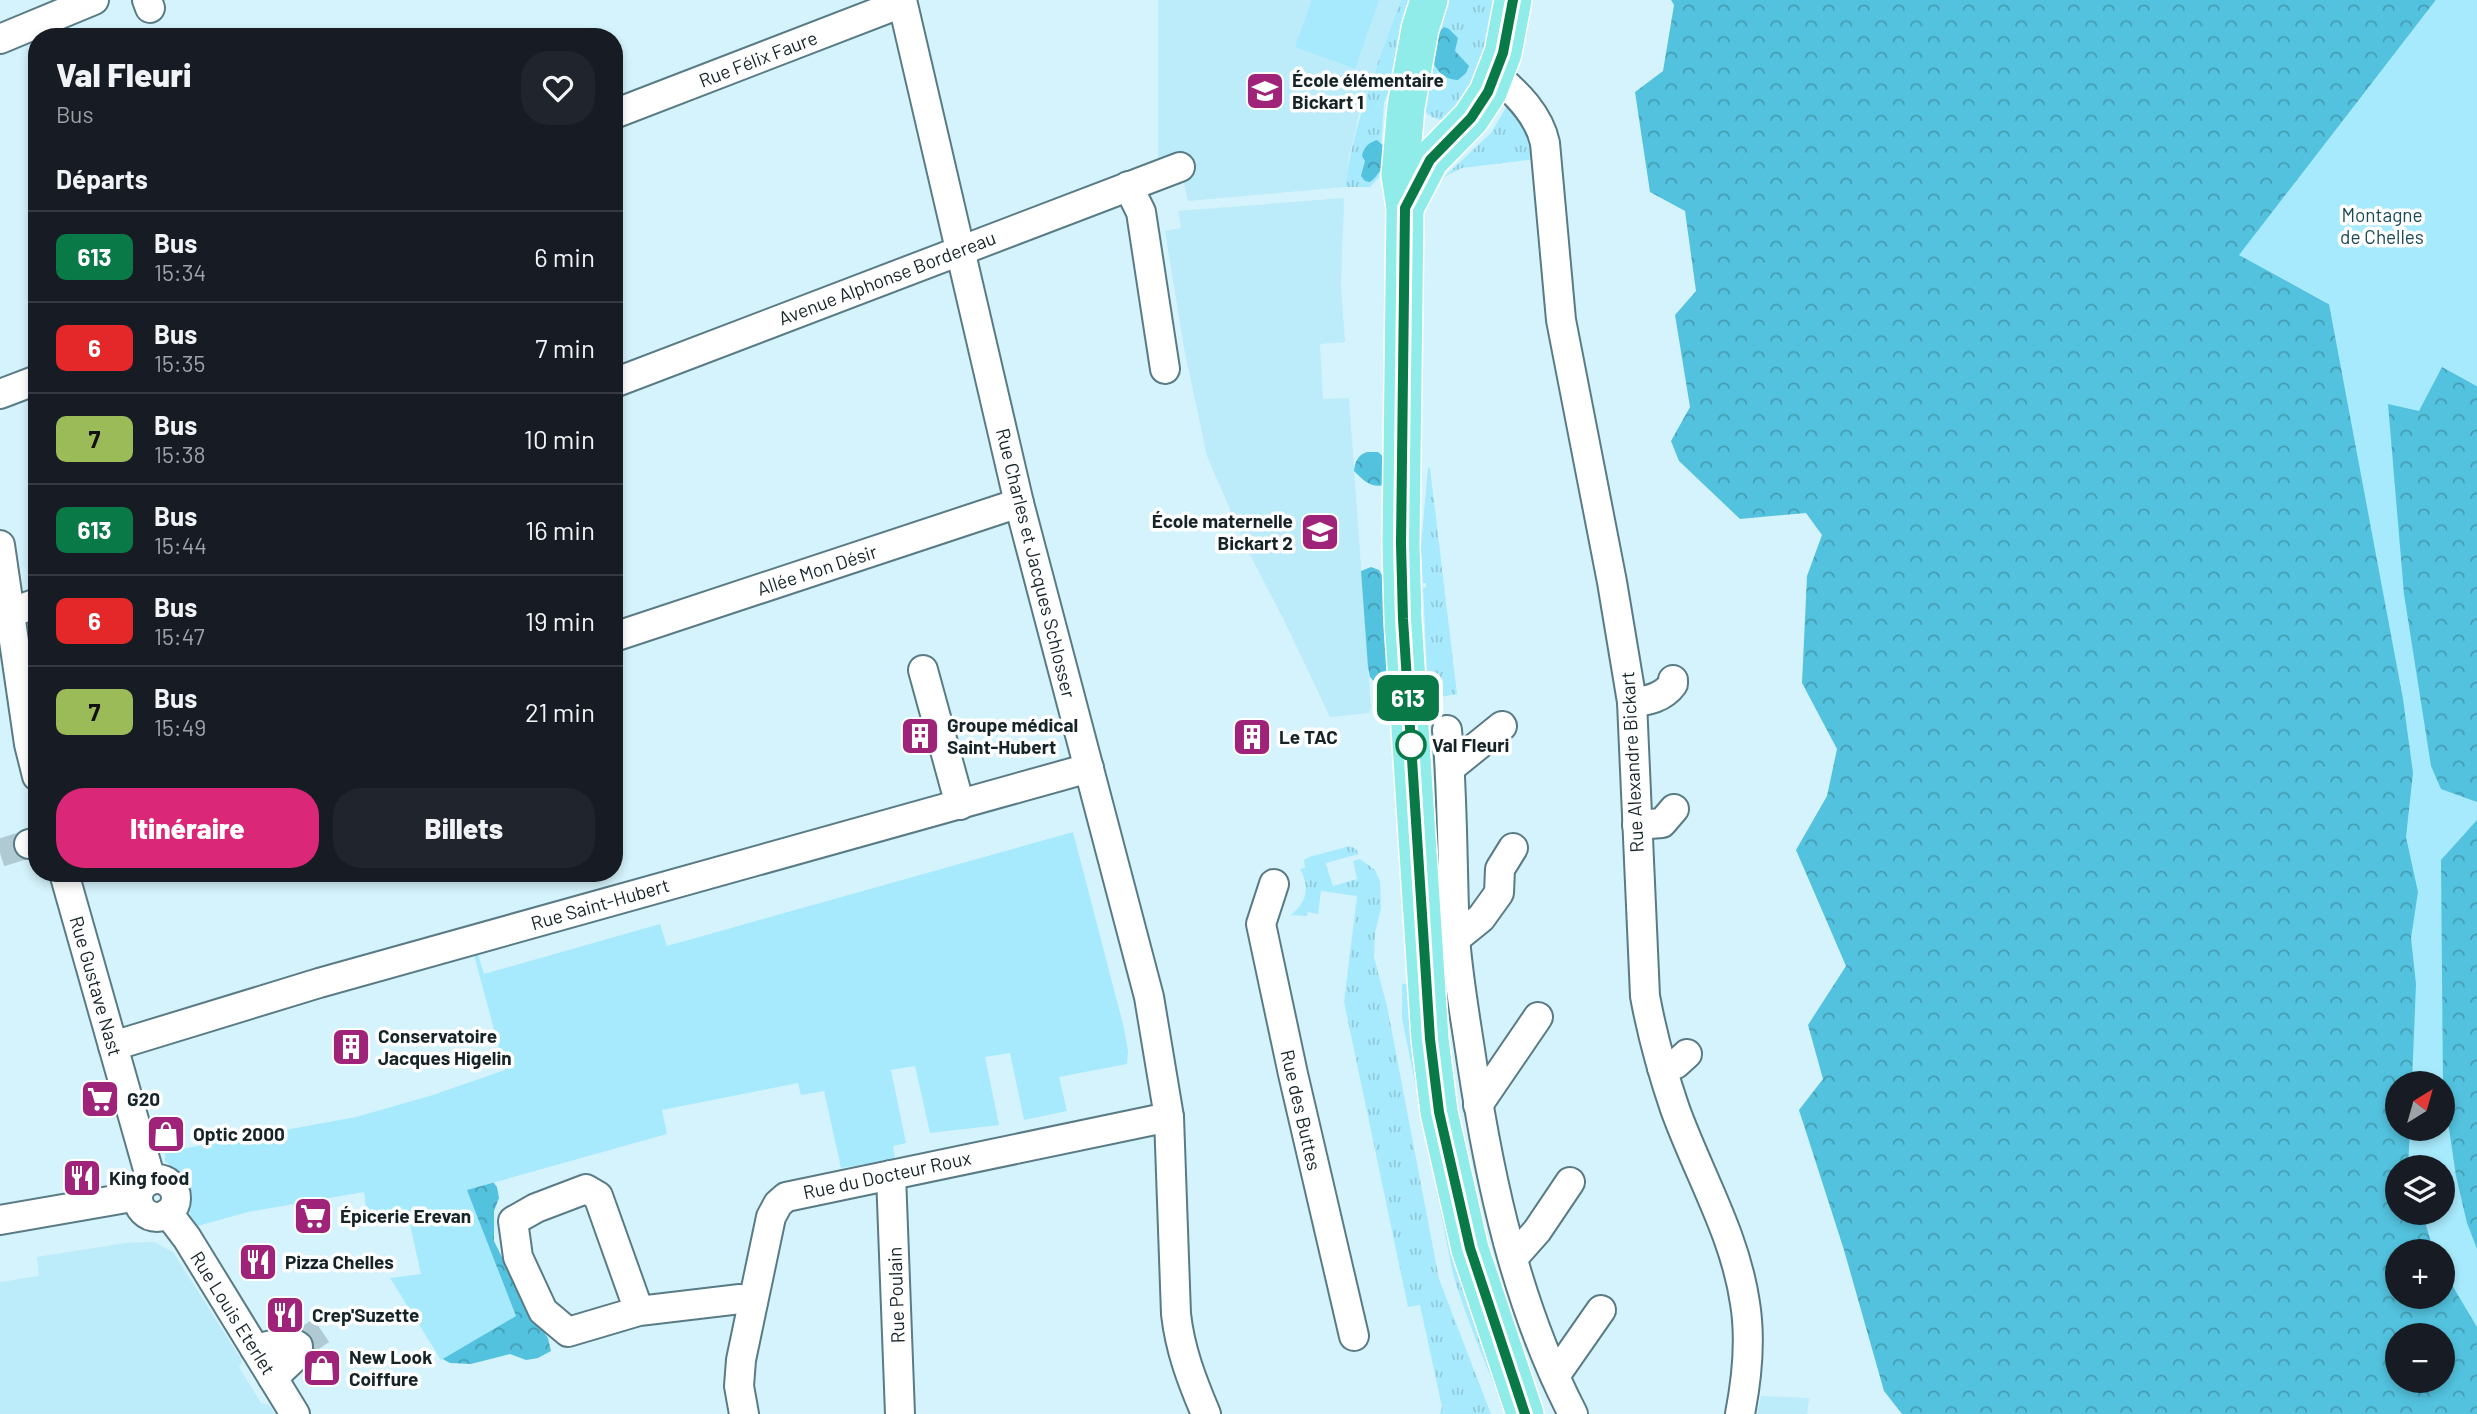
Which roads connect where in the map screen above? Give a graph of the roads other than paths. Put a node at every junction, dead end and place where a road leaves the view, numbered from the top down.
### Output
1 (94, 0) edge
2 (1429, 0) edge
3 (1513, 0) edge
4 (902, 2) edge
5 (0, 39) edge
6 (1495, 75) junction
7 (1406, 107) junction
8 (623, 110) edge
9 (1456, 131) junction
10 (1170, 170) dead end
11 (1128, 186) junction
12 (1405, 208) junction
13 (960, 250) junction
14 (1165, 369) dead end
15 (623, 380) edge
16 (28, 383) edge
17 (0, 394) edge
18 (1019, 503) junction
19 (0, 545) edge
20 (28, 606) edge
21 (10, 613) junction
22 (623, 634) edge
23 (923, 670) dead end
24 (1673, 680) dead end
25 (1632, 702) junction
26 (1502, 726) dead end
27 (1447, 730) dead end
28 (28, 737) edge
29 (1089, 768) junction
30 (1450, 768) junction
31 (960, 804) junction
32 (1674, 809) dead end
33 (1637, 825) junction
34 (1513, 848) dead end
35 (67, 882) edge
36 (1274, 884) dead end
37 (1455, 939) junction
38 (1538, 1017) dead end
39 (113, 1046) junction
40 (1687, 1054) dead end
41 (1662, 1068) junction
42 (1478, 1104) junction
43 (1169, 1117) junction
44 (891, 1175) junction
45 (1570, 1182) dead end
46 (145, 1188) junction
47 (0, 1220) edge
48 (1514, 1257) junction
49 (753, 1301) junction
50 (1601, 1310) dead end
51 (639, 1311) junction
52 (1354, 1336) dead end
53 (255, 1349) junction
54 (1555, 1376) junction
55 (273, 1378) junction
56 (295, 1414) edge
57 (744, 1414) edge
58 (900, 1414) edge
59 (1206, 1414) edge
60 (1525, 1414) edge
61 (1573, 1414) edge
62 (1740, 1414) edge

1 - 5 street
2 - 7 main road
3 - 6 main road
4 - 8 street, Rue Félix Faure
4 - 13 street, Rue Charles et Jacques Schlosser
6 - 9 main road
6 - 25 street, Rue Alexandre Bickart
7 - 9 main road
7 - 12 main road
9 - 12 main road
10 - 11 street, Avenue Alphonse Bordereau
11 - 13 street, Avenue Alphonse Bordereau
11 - 14 street
12 - 60 main road
13 - 15 street, Avenue Alphonse Bordereau
13 - 18 street, Rue Charles et Jacques Schlosser
16 - 17 street
18 - 22 street, Allée Mon Désir
18 - 29 street, Rue Charles et Jacques Schlosser
19 - 21 street
20 - 21 street
21 - 28 street
23 - 31 street
24 - 25 street
25 - 33 street, Rue Alexandre Bickart
26 - 30 street
27 - 30 street
29 - 31 street, Rue Saint-Hubert
29 - 43 street, Rue Charles et Jacques Schlosser
30 - 37 street
31 - 39 street, Rue Saint-Hubert
32 - 33 street
33 - 41 street, Rue Alexandre Bickart
34 - 37 street
35 - 39 street, Rue Gustave Nast
36 - 52 street, Rue des Buttes
37 - 42 street
38 - 42 street
39 - 46 street, Rue Gustave Nast
40 - 41 street
41 - 62 street, Rue Alexandre Bickart
42 - 48 street
43 - 44 street, Rue du Docteur Roux
43 - 59 street, Rue Charles et Jacques Schlosser
44 - 49 street, Rue du Docteur Roux
44 - 58 street, Rue Poulain
45 - 48 street
46 - 47 street
46 - 53 street, Rue Louis Eterlet
48 - 54 street
49 - 51 street
49 - 57 street, Rue du Docteur Roux
50 - 54 street
51 - 51 street
53 - 55 street, Rue Louis Eterlet
53 - 55 street
54 - 61 street
55 - 56 street, Rue Louis Eterlet

